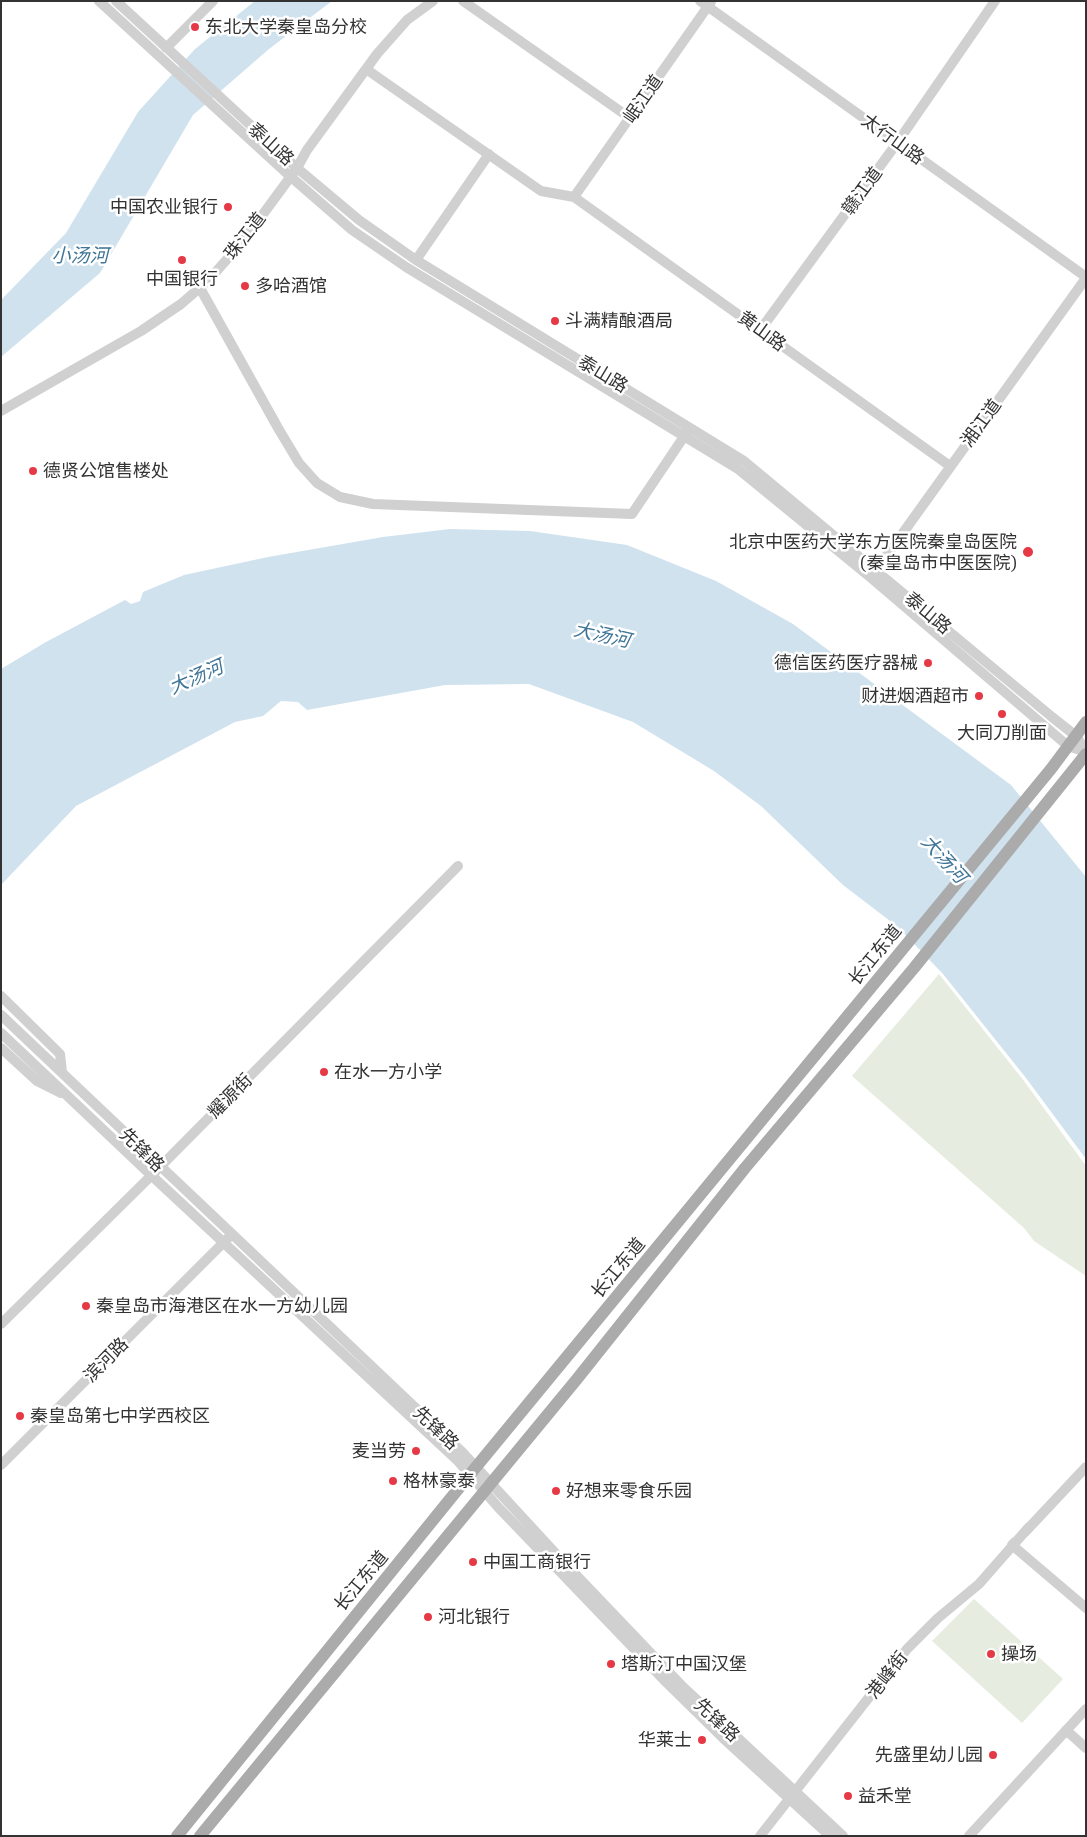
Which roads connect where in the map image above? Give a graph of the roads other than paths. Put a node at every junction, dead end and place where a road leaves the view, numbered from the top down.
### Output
1 (99, 1) edge
2 (116, 1) edge
3 (213, 1) edge
4 (433, 1) edge
5 (463, 1) edge
6 (995, 1) edge
7 (706, 3) edge
8 (166, 48) junction
9 (366, 69) junction
10 (630, 118) junction
11 (897, 143) junction
12 (489, 154) junction
13 (297, 168) junction
14 (290, 177) junction
15 (574, 197) junction
16 (416, 260) junction
17 (1086, 278) edge
18 (200, 288) junction
19 (761, 330) junction
20 (1, 411) edge
21 (690, 427) junction
22 (683, 436) junction
23 (950, 466) junction
24 (877, 569) junction
25 (1086, 722) edge
26 (1072, 742) junction
27 (1086, 752) edge
28 (458, 866) dead end
29 (1, 996) edge
30 (1, 1015) edge
31 (1, 1033) edge
32 (1, 1048) edge
33 (62, 1072) junction
34 (74, 1100) junction
35 (160, 1167) junction
36 (151, 1175) junction
37 (228, 1238) junction
38 (1, 1324) edge
39 (1, 1465) edge
40 (1086, 1467) edge
41 (473, 1471) junction
42 (488, 1486) junction
43 (1012, 1546) junction
44 (1086, 1608) edge
45 (1086, 1709) edge
46 (1066, 1730) junction
47 (1086, 1748) edge
48 (792, 1795) junction
49 (177, 1836) edge
50 (200, 1836) edge
51 (760, 1836) edge
52 (830, 1836) edge
53 (843, 1836) edge
54 (969, 1836) edge

1 - 14 street
2 - 8 street, 泰山路
3 - 8 street
4 - 9 street, 珠江道
5 - 10 street
6 - 11 street, 赣江道
7 - 10 street, 岷江道
7 - 11 street, 太行山路
8 - 13 street, 泰山路
9 - 12 street
9 - 13 street, 珠江道
10 - 15 street, 岷江道
11 - 17 street, 太行山路
11 - 19 street, 赣江道
12 - 15 street
12 - 16 street
13 - 14 street, 珠江道
13 - 16 street, 泰山路
14 - 18 street, 珠江道
14 - 22 street
15 - 19 street, 黄山路
16 - 21 street, 泰山路
17 - 23 street, 湘江道
18 - 20 street, 珠江道
18 - 22 street
19 - 23 street, 黄山路
21 - 22 street
21 - 24 street, 泰山路
22 - 26 street
23 - 24 street, 湘江道
24 - 26 street, 泰山路
25 - 26 main road, 长江东道
26 - 27 street, 泰山路
26 - 41 main road, 长江东道
27 - 42 main road, 长江东道
28 - 35 street, 耀源街
29 - 33 street
30 - 33 street, 先锋路
31 - 34 street
32 - 34 street
33 - 35 street, 先锋路
34 - 36 street
35 - 36 street, 耀源街
35 - 37 street, 先锋路
36 - 37 street
36 - 38 street, 耀源街
37 - 39 street, 滨河路
37 - 41 street, 先锋路
40 - 43 street, 港峰街
41 - 42 street, 先锋路
41 - 49 main road, 长江东道
42 - 48 street, 先锋路
42 - 50 main road, 长江东道
43 - 44 street
43 - 48 street, 港峰街
45 - 46 street
46 - 47 street
46 - 54 street
48 - 51 street, 港峰街
48 - 52 street
48 - 53 street

